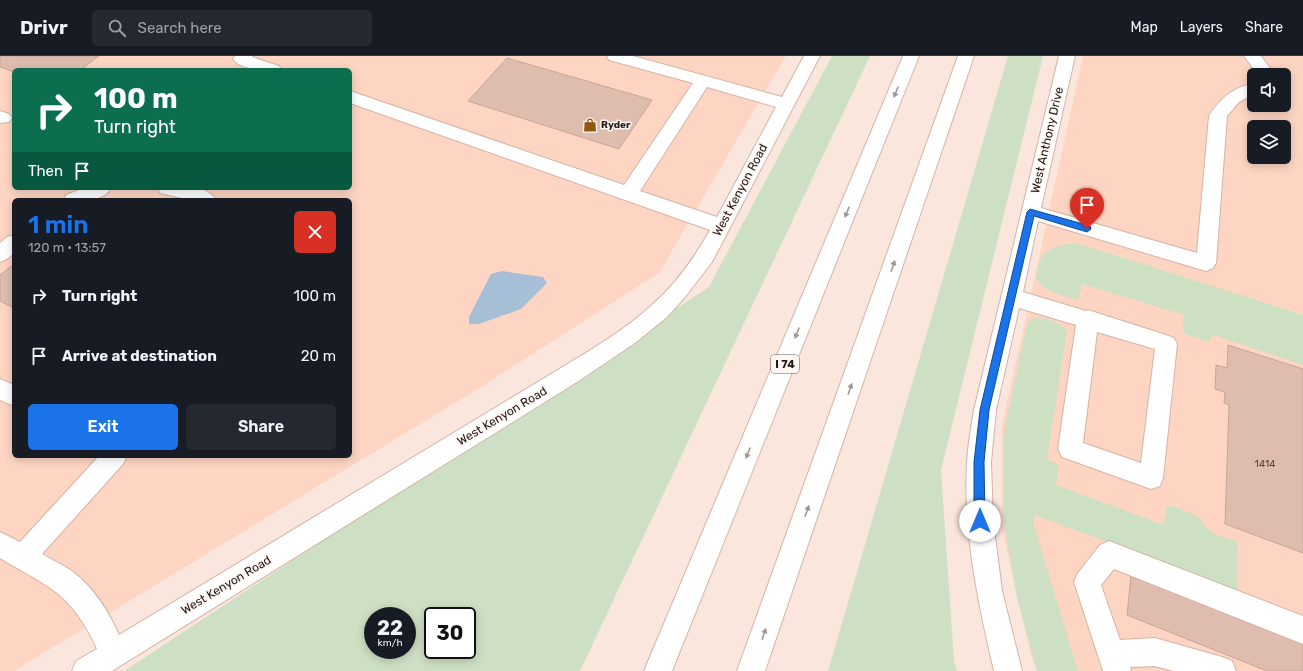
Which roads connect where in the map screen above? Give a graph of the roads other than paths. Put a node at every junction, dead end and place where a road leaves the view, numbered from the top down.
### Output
1 (245, 56) edge
2 (615, 56) edge
3 (812, 56) edge
4 (911, 56) edge
5 (966, 56) edge
6 (1067, 56) edge
7 (1252, 56) edge
8 (267, 68) edge
9 (1261, 68) edge
10 (703, 80) junction
11 (1247, 90) edge
12 (352, 98) edge
13 (786, 104) junction
14 (97, 190) edge
15 (176, 190) edge
16 (628, 194) junction
17 (78, 198) edge
18 (203, 198) edge
19 (1030, 212) junction
20 (721, 226) junction
21 (12, 244) edge
22 (0, 254) edge
23 (1011, 297) junction
24 (1088, 320) junction
25 (0, 389) edge
26 (12, 395) edge
27 (113, 458) edge
28 (0, 544) edge
29 (23, 558) junction
30 (1303, 630) edge
31 (113, 654) junction
32 (1114, 662) edge
33 (86, 671) edge
34 (658, 671) edge
35 (751, 671) edge
36 (1008, 671) edge
37 (1222, 671) edge

1 - 8 main road
2 - 10 main road
3 - 13 main road, West Kenyon Road
4 -> 34 main road, I 74
35 -> 5 main road
6 - 19 main road, West Anthony Drive
7 - 9 main road
10 - 13 main road
10 - 16 main road
11 - 19 main road
12 - 16 main road
13 - 20 main road, West Kenyon Road
14 - 17 main road
15 - 18 main road
16 - 20 main road
19 - 23 main road, West Anthony Drive
20 - 31 main road, West Kenyon Road
21 - 22 main road
23 - 24 main road
23 - 36 main road, West Anthony Drive
24 - 24 main road
25 - 26 main road
27 - 29 main road
28 - 29 main road
29 - 31 main road
30 - 32 main road
31 - 33 main road, West Kenyon Road
32 - 37 main road

